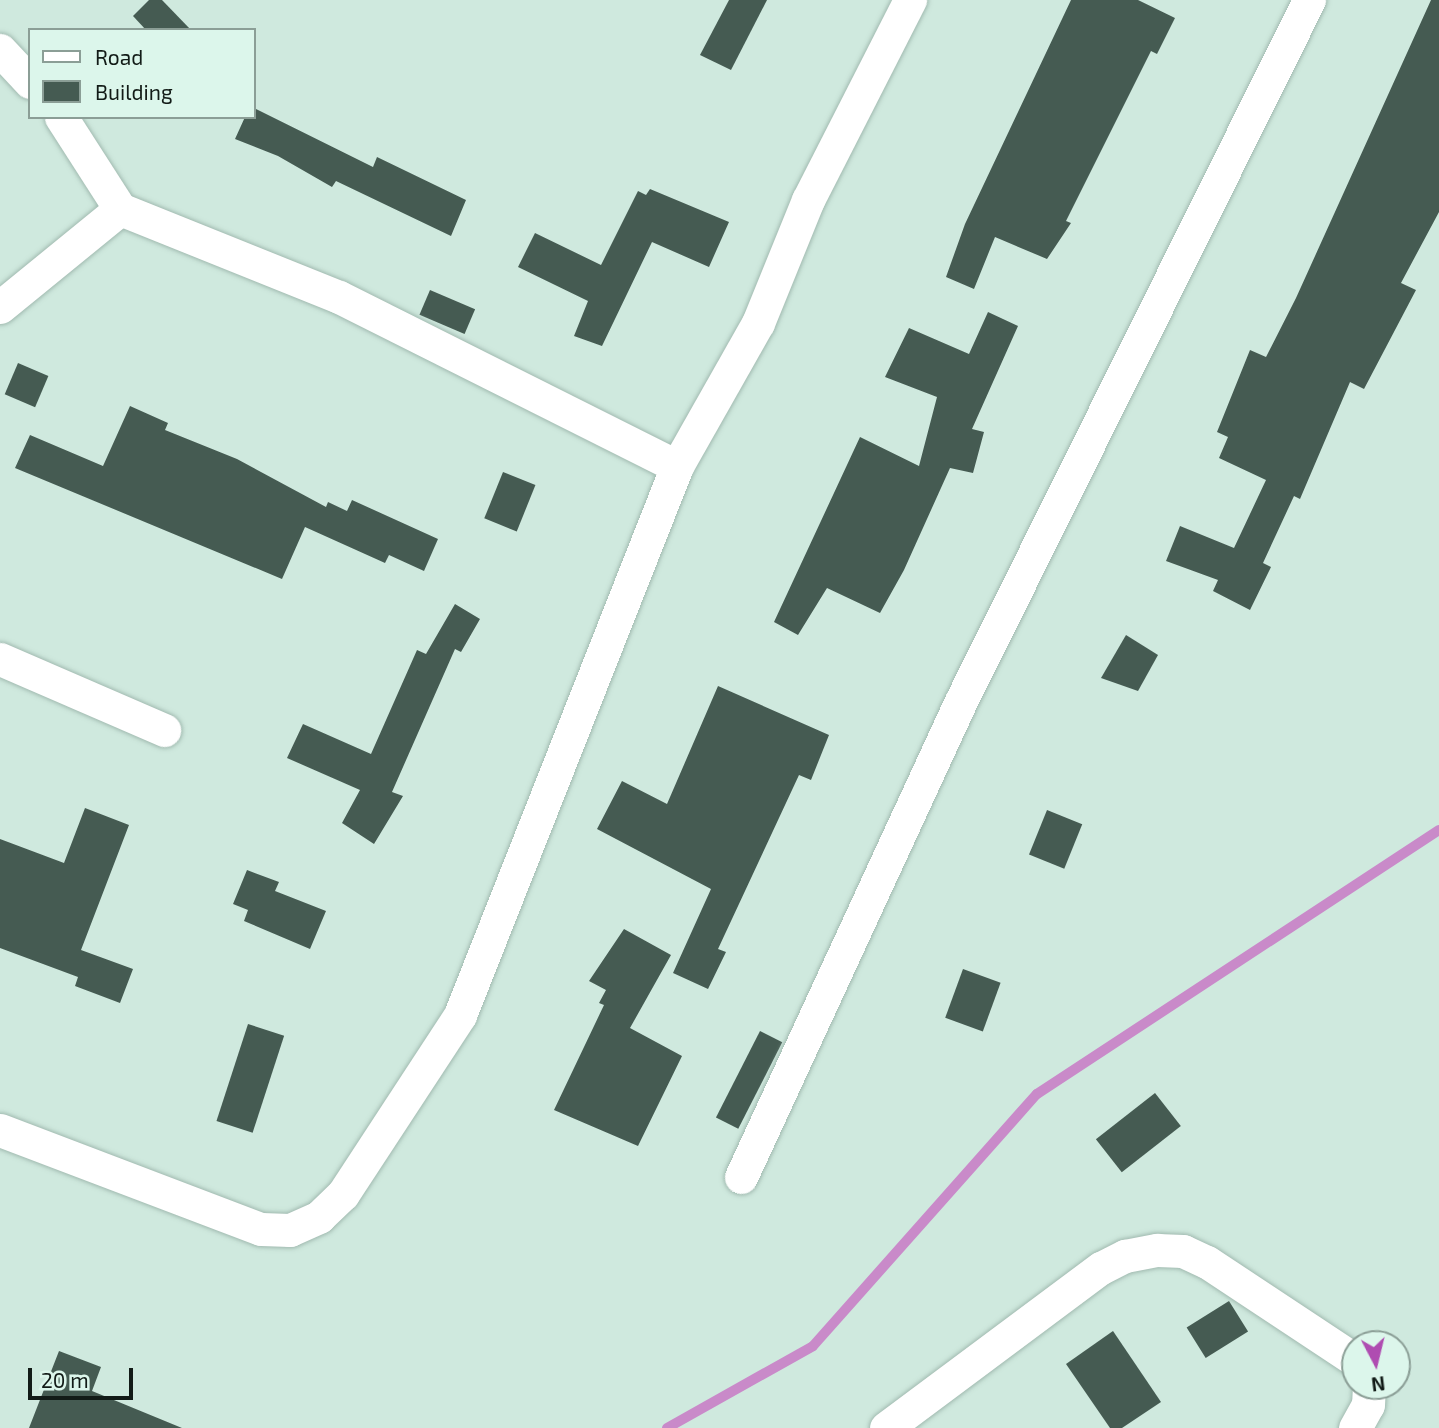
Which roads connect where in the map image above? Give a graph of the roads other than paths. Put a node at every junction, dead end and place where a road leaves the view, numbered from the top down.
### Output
1 (910, 0) edge
2 (1309, 0) edge
3 (0, 50) edge
4 (28, 80) edge
5 (62, 119) edge
6 (120, 209) junction
7 (0, 307) edge
8 (677, 466) junction
9 (0, 659) edge
10 (164, 730) dead end
11 (0, 1130) edge
12 (741, 1177) dead end
13 (1341, 1351) edge
14 (1368, 1400) edge
15 (886, 1428) edge
16 (1355, 1428) edge

1 - 8 street
2 - 12 street
3 - 4 street
5 - 6 street
6 - 7 street
6 - 8 street
8 - 11 street
9 - 10 street
13 - 15 street
14 - 16 street

